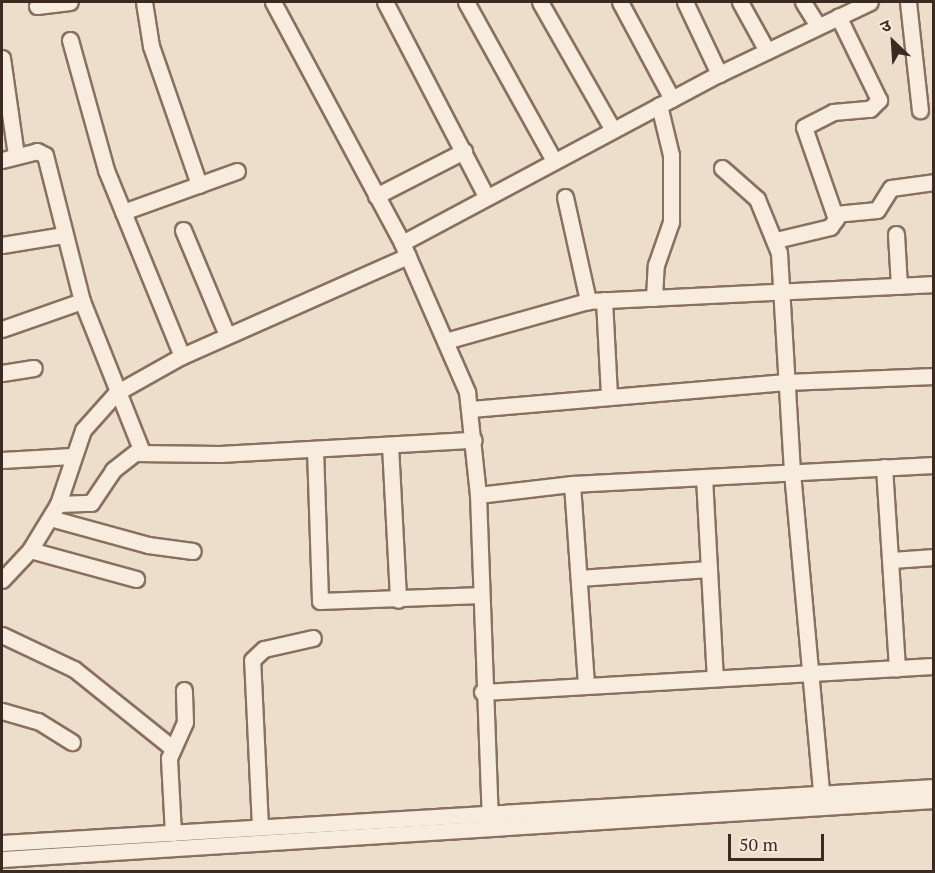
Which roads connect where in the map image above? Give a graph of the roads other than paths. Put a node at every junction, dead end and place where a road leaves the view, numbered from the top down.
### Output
1 (70, 2) edge
2 (144, 2) edge
3 (273, 2) edge
4 (385, 2) edge
5 (466, 2) edge
6 (540, 2) edge
7 (620, 2) edge
8 (685, 2) edge
9 (740, 2) edge
10 (803, 2) edge
11 (870, 2) edge
12 (908, 2) edge
13 (37, 6) dead end
14 (838, 16) junction
15 (818, 26) junction
16 (70, 40) dead end
17 (767, 51) junction
18 (2, 58) edge
19 (719, 74) junction
20 (665, 102) junction
21 (920, 110) dead end
22 (613, 130) junction
23 (464, 151) junction
24 (9, 157) edge
25 (554, 161) junction
26 (722, 168) dead end
27 (237, 171) dead end
28 (933, 182) edge
29 (199, 185) junction
30 (376, 196) junction
31 (486, 196) junction
32 (565, 197) dead end
33 (123, 212) junction
34 (835, 214) junction
35 (183, 230) dead end
36 (896, 234) dead end
37 (64, 235) junction
38 (776, 240) junction
39 (2, 245) edge
40 (405, 250) junction
41 (933, 284) edge
42 (899, 286) junction
43 (781, 293) junction
44 (654, 298) junction
45 (604, 300) junction
46 (82, 301) junction
47 (588, 301) junction
48 (2, 329) edge
49 (227, 335) junction
50 (449, 340) junction
51 (182, 356) junction
52 (34, 368) dead end
53 (2, 373) edge
54 (933, 376) edge
55 (786, 382) junction
56 (116, 393) junction
57 (609, 397) junction
58 (471, 409) junction
59 (474, 440) junction
60 (390, 445) junction
61 (315, 449) junction
62 (141, 452) junction
63 (63, 456) junction
64 (2, 459) edge
65 (933, 465) edge
66 (884, 467) junction
67 (792, 472) junction
68 (704, 477) junction
69 (572, 484) junction
70 (478, 495) junction
71 (58, 504) junction
72 (50, 518) junction
73 (30, 550) junction
74 (193, 551) dead end
75 (933, 557) edge
76 (892, 560) junction
77 (709, 569) junction
78 (579, 578) junction
79 (136, 579) dead end
80 (2, 580) edge
81 (481, 595) junction
82 (398, 600) junction
83 (2, 635) edge
84 (313, 638) dead end
85 (933, 666) edge
86 (897, 669) junction
87 (808, 674) junction
88 (715, 677) junction
89 (586, 684) junction
90 (184, 690) dead end
91 (482, 692) junction
92 (2, 711) edge
93 (72, 742) dead end
94 (171, 747) junction
95 (933, 787) edge
96 (822, 800) junction
97 (933, 800) edge
98 (490, 820) junction
99 (400, 826) junction
100 (260, 828) junction
101 (180, 833) junction
102 (20, 842) junction
103 (2, 843) edge
104 (188, 848) junction
105 (2, 859) edge
106 (21, 865) edge

1 - 13 street
2 - 29 street
3 - 30 street
4 - 23 street
5 - 25 street
6 - 22 street
7 - 20 street
8 - 19 street
9 - 17 street
10 - 15 street
11 - 14 street
12 - 21 street
14 - 15 street
14 - 34 street
15 - 17 street
16 - 33 street
17 - 19 street
18 - 24 street
19 - 20 street
20 - 22 street
20 - 44 street
22 - 25 street
23 - 30 street
23 - 31 street
24 - 37 street
25 - 31 street
26 - 38 street
27 - 29 street
28 - 34 street
29 - 33 street
30 - 40 street
31 - 40 street
32 - 47 street
33 - 51 street
34 - 38 street
35 - 49 street
36 - 42 street
37 - 39 street
37 - 46 street
38 - 43 street
40 - 49 street
40 - 50 street
41 - 42 street
42 - 43 street
43 - 44 street
43 - 55 street
44 - 45 street
45 - 47 street
45 - 57 street
46 - 48 street
46 - 56 street
47 - 50 street
49 - 51 street
50 - 58 street
51 - 56 street
52 - 53 street
54 - 55 street
55 - 57 street
55 - 67 street
56 - 62 street
56 - 63 street
57 - 58 street
58 - 59 street
59 - 60 street
59 - 70 street
60 - 61 street
60 - 82 street
61 - 62 street
61 - 82 street
62 - 71 street
63 - 64 street
63 - 71 street
65 - 66 street
66 - 67 street
66 - 76 street
67 - 68 street
67 - 87 street
68 - 69 street
68 - 77 street
69 - 70 street
69 - 78 street
70 - 81 street
71 - 72 street
72 - 73 street
72 - 74 street
73 - 79 street
73 - 80 street
75 - 76 street
76 - 86 street
77 - 78 street
77 - 88 street
78 - 89 street
81 - 82 street
81 - 91 street
83 - 94 street
84 - 100 street
85 - 86 street
86 - 87 street
87 - 88 street
87 - 96 street
88 - 89 street
89 - 91 street
90 - 94 street
91 - 98 street
92 - 93 street
94 - 101 street
95 - 96 street
96 - 97 street
96 - 98 street
98 - 99 street
99 - 100 street
99 - 104 street
100 - 101 street
101 - 102 street
101 - 104 street
102 - 103 street
102 - 106 street
104 - 106 street
105 - 106 street

